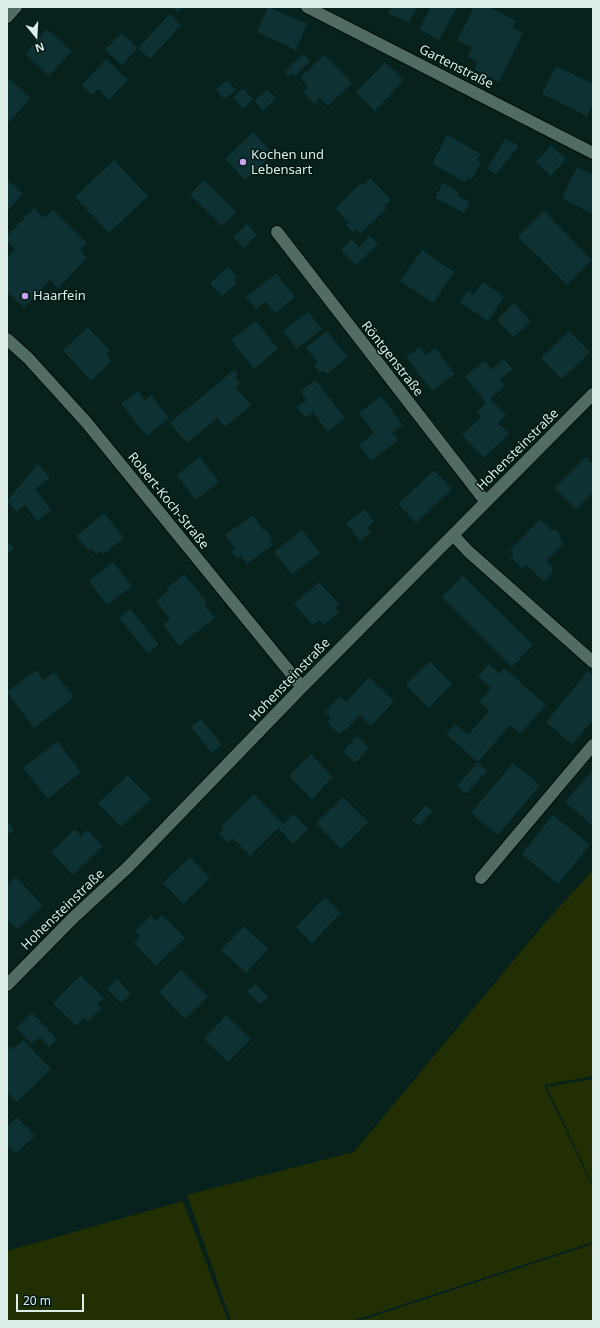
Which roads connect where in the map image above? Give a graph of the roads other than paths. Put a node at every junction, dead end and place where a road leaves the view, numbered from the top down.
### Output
1 (16, 7) edge
2 (307, 7) edge
3 (7, 17) edge
4 (593, 153) edge
5 (276, 232) dead end
6 (7, 339) edge
7 (593, 394) edge
8 (486, 502) junction
9 (453, 535) junction
10 (593, 662) edge
11 (302, 687) junction
12 (593, 745) edge
13 (481, 878) dead end
14 (7, 985) edge

1 - 3 street
2 - 4 street, Gartenstraße
5 - 8 street, Röntgenstraße
6 - 11 street, Robert-Koch-Straße
7 - 8 street, Hohensteinstraße
8 - 9 street, Hohensteinstraße
9 - 10 street
9 - 11 street, Hohensteinstraße
11 - 14 street, Hohensteinstraße
12 - 13 street

